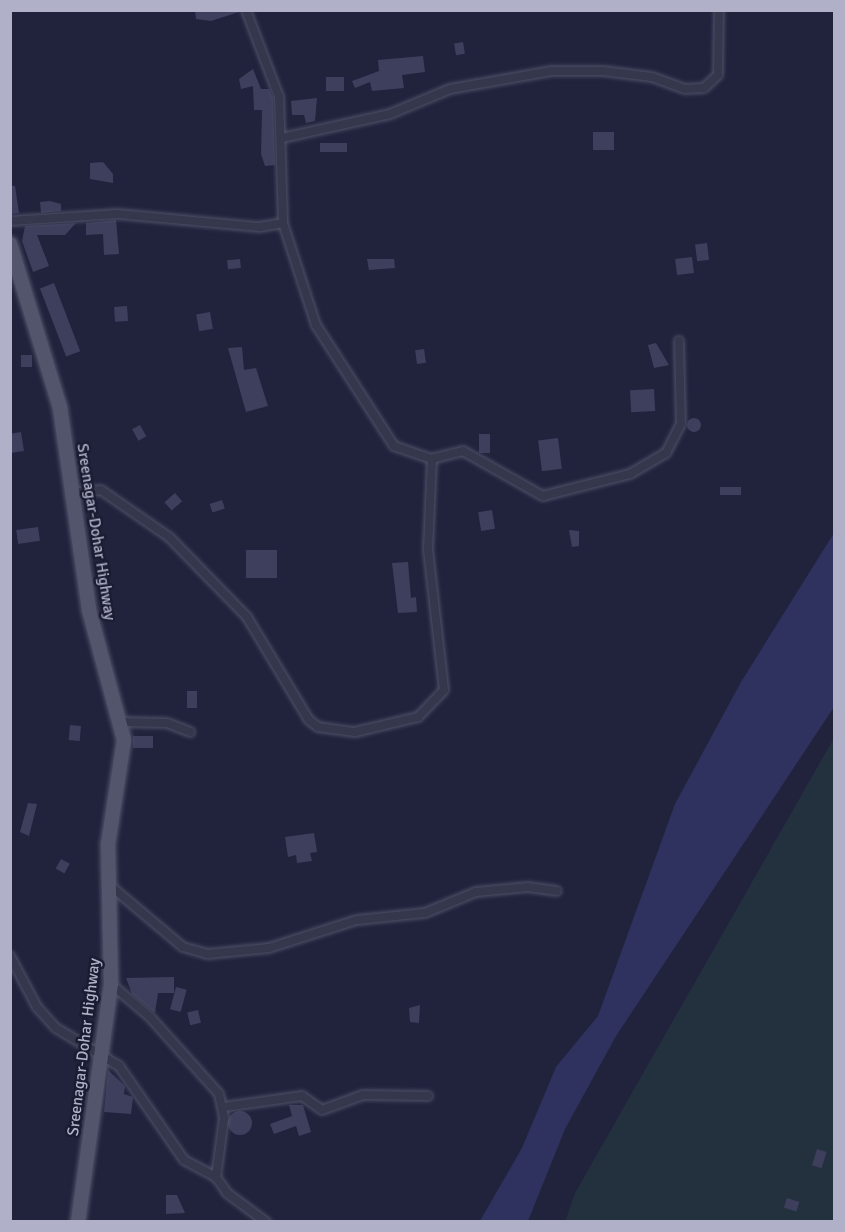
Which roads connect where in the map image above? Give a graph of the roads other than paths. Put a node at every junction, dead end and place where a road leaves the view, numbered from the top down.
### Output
1 (246, 10) edge
2 (719, 10) edge
3 (282, 138) junction
4 (10, 221) edge
5 (283, 223) junction
6 (10, 244) edge
7 (680, 341) dead end
8 (432, 459) junction
9 (72, 493) junction
10 (122, 722) junction
11 (190, 732) dead end
12 (106, 883) junction
13 (557, 891) dead end
14 (10, 956) edge
15 (111, 984) junction
16 (101, 1054) junction
17 (428, 1096) dead end
18 (224, 1107) junction
19 (216, 1177) junction
20 (78, 1221) edge
21 (266, 1221) edge

1 - 3 street
2 - 3 street
3 - 5 street
4 - 5 street
5 - 8 street
6 - 9 main road, Sreenagar-Dohar Highway
7 - 8 street
8 - 9 street
9 - 10 main road, Sreenagar-Dohar Highway
10 - 11 street
10 - 12 main road, Sreenagar-Dohar Highway
12 - 13 street
12 - 15 main road, Sreenagar-Dohar Highway
14 - 16 street
15 - 16 main road, Sreenagar-Dohar Highway
15 - 18 street
16 - 19 street
16 - 20 main road, Sreenagar-Dohar Highway
17 - 18 street
18 - 19 street
19 - 21 street

